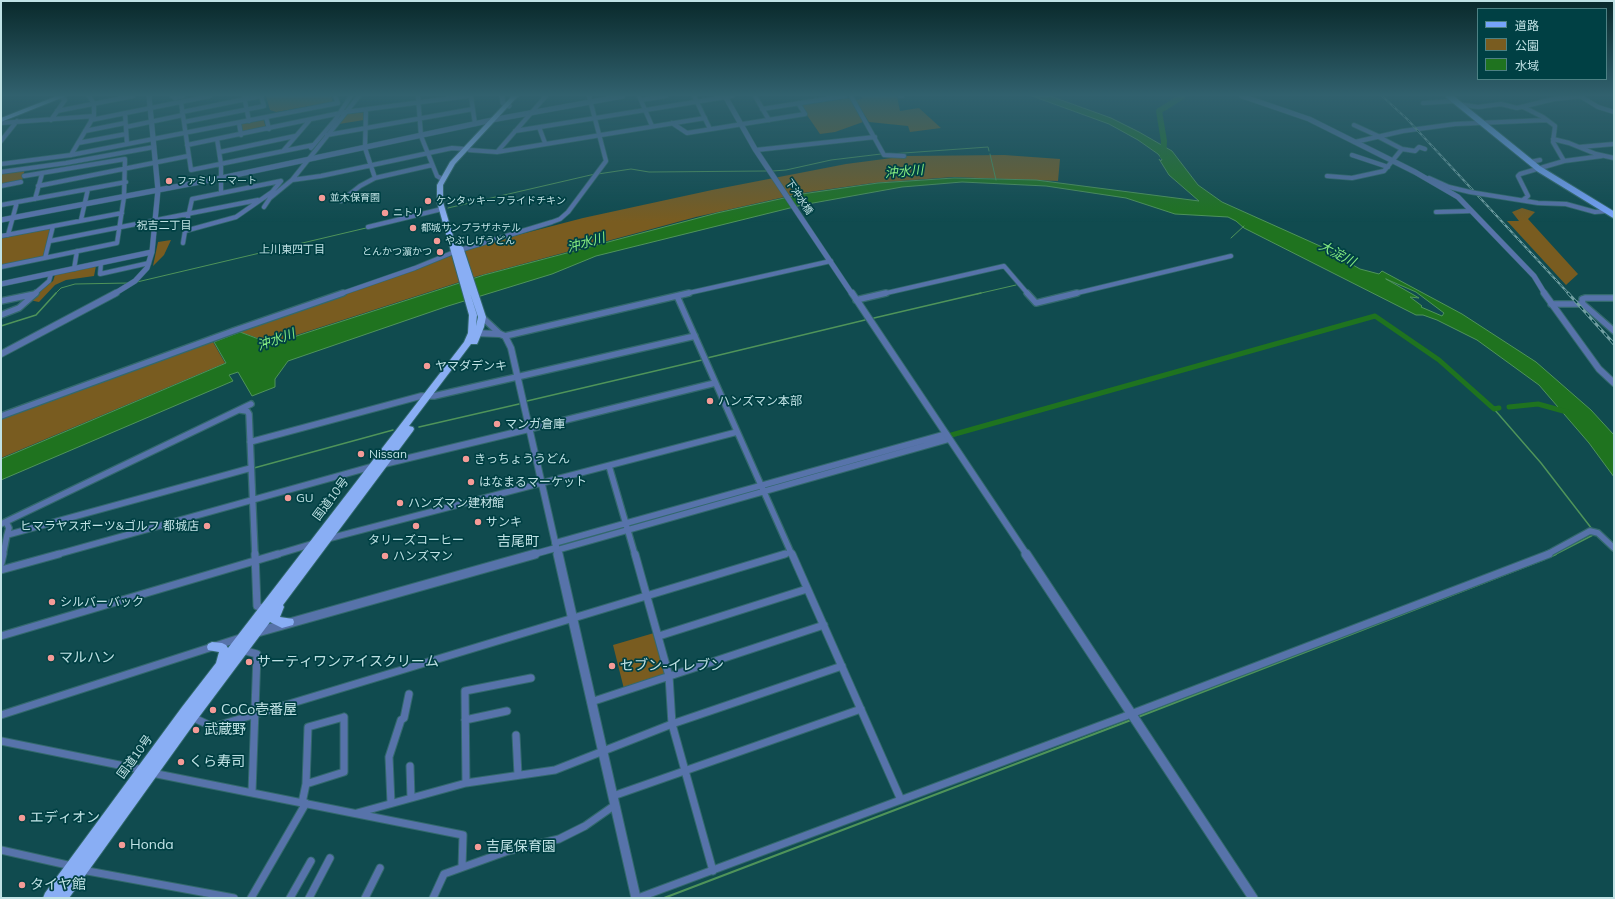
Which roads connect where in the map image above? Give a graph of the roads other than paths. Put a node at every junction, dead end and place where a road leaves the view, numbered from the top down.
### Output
1 (81, 138) edge
2 (105, 138) edge
3 (126, 138) edge
4 (163, 138) edge
5 (186, 138) edge
6 (223, 138) edge
7 (286, 138) edge
8 (293, 138) edge
9 (319, 138) edge
10 (324, 138) edge
11 (365, 138) edge
12 (412, 138) edge
13 (422, 138) edge
14 (477, 138) edge
15 (509, 138) edge
16 (543, 138) edge
17 (578, 138) edge
18 (600, 138) edge
19 (749, 138) edge
20 (866, 138) edge
21 (875, 138) edge
22 (1347, 138) edge
23 (1370, 138) edge
24 (1381, 138) edge
25 (1501, 138) edge
26 (217, 139) junction
27 (1553, 139) joint
28 (154, 140) junction
29 (1355, 142) junction
30 (78, 143) junction
31 (127, 144) junction
32 (545, 144) junction
33 (1614, 144) edge
34 (187, 145) junction
35 (313, 145) junction
36 (154, 147) junction
37 (1579, 147) junction
38 (365, 148) junction
39 (467, 149) junction
40 (1402, 149) junction
41 (1425, 149) dead end
42 (99, 150) junction
43 (756, 150) junction
44 (283, 151) junction
45 (220, 152) junction
46 (497, 152) junction
47 (427, 153) junction
48 (71, 155) junction
49 (1352, 155) dead end
50 (188, 156) junction
51 (904, 156) dead end
52 (1602, 156) dead end
53 (98, 157) junction
54 (1614, 158) edge
55 (1540, 160) dead end
56 (303, 161) junction
57 (1393, 161) junction
58 (1564, 161) junction
59 (1530, 162) junction
60 (156, 163) junction
61 (1, 164) edge
62 (97, 164) junction
63 (221, 164) junction
64 (432, 165) junction
65 (370, 166) junction
66 (1388, 167) junction
67 (1539, 169) junction
68 (125, 170) junction
69 (1, 172) edge
70 (1415, 172) junction
71 (42, 174) junction
72 (24, 176) dead end
73 (1327, 176) dead end
74 (221, 178) junction
75 (375, 178) junction
76 (292, 180) junction
77 (442, 180) junction
78 (21, 182) dead end
79 (126, 182) junction
80 (2, 186) edge
81 (38, 186) junction
82 (88, 189) junction
83 (158, 190) junction
84 (1, 193) edge
85 (221, 193) junction
86 (124, 197) junction
87 (35, 199) junction
88 (259, 200) junction
89 (1523, 200) junction
90 (341, 201) dead end
91 (17, 202) junction
92 (85, 204) junction
93 (1, 205) edge
94 (264, 207) dead end
95 (442, 209) junction
96 (1471, 211) junction
97 (1607, 211) junction
98 (1436, 212) dead end
99 (122, 213) junction
100 (190, 214) junction
101 (1614, 215) edge
102 (13, 218) junction
103 (1, 220) edge
104 (81, 220) junction
105 (155, 221) junction
106 (53, 226) junction
107 (368, 227) dead end
108 (119, 228) junction
109 (185, 233) junction
110 (8, 235) junction
111 (1, 236) edge
112 (50, 241) junction
113 (183, 243) dead end
114 (77, 251) junction
115 (152, 252) junction
116 (458, 252) junction
117 (1231, 256) dead end
118 (45, 258) junction
119 (831, 261) junction
120 (101, 263) junction
121 (149, 263) junction
122 (1, 267) edge
123 (74, 268) junction
124 (51, 274) junction
125 (1, 284) edge
126 (35, 294) junction
127 (677, 296) junction
128 (1614, 298) edge
129 (856, 300) junction
130 (1, 301) edge
131 (1551, 304) junction
132 (1583, 304) junction
133 (478, 314) junction
134 (1, 315) edge
135 (1614, 331) edge
136 (475, 333) junction
137 (503, 335) junction
138 (695, 336) junction
139 (1, 354) edge
140 (518, 377) junction
141 (715, 383) junction
142 (1614, 383) edge
143 (430, 397) junction
144 (251, 404) dead end
145 (238, 410) junction
146 (1, 416) edge
147 (529, 429) junction
148 (737, 432) junction
149 (948, 436) junction
150 (250, 442) junction
151 (384, 464) junction
152 (374, 466) junction
153 (609, 466) junction
154 (251, 468) junction
155 (541, 483) junction
156 (762, 489) junction
157 (253, 499) junction
158 (3, 523) edge
159 (626, 527) junction
160 (7, 535) junction
161 (326, 540) junction
162 (315, 542) junction
163 (556, 547) junction
164 (1614, 548) edge
165 (791, 552) junction
166 (254, 560) junction
167 (1, 563) edge
168 (1, 570) edge
169 (807, 589) junction
170 (284, 595) junction
171 (647, 596) junction
172 (264, 609) junction
173 (573, 619) junction
174 (290, 622) junction
175 (824, 625) junction
176 (256, 633) junction
177 (1, 636) edge
178 (659, 636) junction
179 (242, 638) junction
180 (212, 647) junction
181 (242, 650) junction
182 (842, 666) junction
183 (669, 676) junction
184 (531, 678) dead end
185 (409, 694) dead end
186 (591, 702) junction
187 (861, 709) junction
188 (507, 711) dead end
189 (189, 714) junction
190 (254, 714) junction
191 (1, 715) edge
192 (1134, 718) junction
193 (465, 720) junction
194 (672, 724) junction
195 (516, 735) dead end
196 (1, 741) edge
197 (602, 750) junction
198 (410, 766) dead end
199 (685, 770) junction
200 (147, 771) junction
201 (518, 775) junction
202 (466, 783) junction
203 (306, 784) junction
204 (252, 792) junction
205 (411, 798) junction
206 (902, 800) junction
207 (614, 801) junction
208 (304, 803) junction
209 (391, 803) junction
210 (358, 814) junction
211 (1, 850) edge
212 (330, 858) dead end
213 (311, 861) dead end
214 (462, 867) junction
215 (76, 868) junction
216 (380, 868) dead end
217 (713, 871) junction
218 (50, 898) edge
219 (61, 898) edge
220 (234, 898) edge
221 (251, 898) edge
222 (290, 898) edge
223 (309, 898) edge
224 (365, 898) edge
225 (433, 898) edge
226 (637, 898) edge
227 (1252, 898) edge

1 - 30 street
2 - 30 street
3 - 31 street
4 - 28 street
5 - 34 street
6 - 26 street
7 - 45 street
8 - 44 street
9 - 35 street
10 - 56 street
11 - 38 street
12 - 38 street
13 - 47 street
14 - 39 highway, 国道10号
15 - 46 street
16 - 32 street
17 - 32 street
18 - 116 street
19 - 43 street, 下沖水橋
20 - 43 street
21 - 51 street
22 - 29 street
23 - 29 street
24 - 40 street
25 - 59 main road
26 - 34 street
26 - 45 street
27 - 37 street
27 - 58 street
28 - 31 street
28 - 36 street
29 - 57 street
30 - 48 street
31 - 42 street
32 - 46 street
33 - 37 street
34 - 50 street
35 - 44 street
35 - 56 street
36 - 53 street
36 - 60 street
37 - 54 street
38 - 56 street
38 - 65 street
39 - 46 street
39 - 47 street
39 - 77 highway, 国道10号
39 - 116 highway, 国道10号
40 - 41 street
40 - 57 street
42 - 48 street
42 - 53 street
43 - 119 street, 下沖水橋
44 - 63 street
45 - 63 street
47 - 64 street
47 - 65 street
48 - 61 street
49 - 66 street
50 - 60 street
50 - 63 street
52 - 58 street
53 - 62 street
53 - 69 street
55 - 59 street
56 - 74 street
56 - 76 street
57 - 66 street
57 - 70 street
58 - 67 street
59 - 67 main road
60 - 68 street
60 - 83 street
62 - 68 street
62 - 71 street
63 - 74 street
64 - 75 street
64 - 77 street
65 - 75 street
65 - 76 street
66 - 73 street
67 - 89 street
67 - 97 main road
68 - 79 street
68 - 81 street
70 - 89 street, bridge
70 - 96 street
71 - 72 street
71 - 81 street
74 - 83 street
74 - 85 street
75 - 90 street
76 - 94 street
77 - 95 highway, 国道10号
78 - 80 street
79 - 82 street
79 - 86 street
80 - 84 street
81 - 87 street
82 - 87 street
82 - 92 street
83 - 86 street
83 - 105 street
85 - 88 street
85 - 100 street
86 - 92 street
86 - 99 street
87 - 91 street
88 - 100 street
88 - 109 street
89 - 97 street
91 - 93 street
91 - 102 street
92 - 102 street
92 - 104 street
95 - 107 street
95 - 116 highway, 国道10号
96 - 98 street
96 - 131 street
97 - 101 main road
99 - 104 street
99 - 108 street
100 - 105 street
100 - 109 street
102 - 103 street
102 - 110 street
104 - 106 street
105 - 108 street
105 - 115 street
106 - 110 street
106 - 112 street
108 - 112 street
108 - 114 street
109 - 113 street
110 - 111 street
112 - 118 street
114 - 118 street
114 - 123 street
115 - 120 street
115 - 121 street
116 - 133 highway, 国道10号
116 - 146 street
117 - 129 street
118 - 122 street
119 - 127 street
119 - 129 street, 下沖水橋
120 - 121 street
120 - 123 street
121 - 139 street
123 - 124 street
124 - 125 street
124 - 126 street
126 - 130 street
126 - 134 street
127 - 137 street
127 - 138 street
128 - 132 street
129 - 149 street, 下沖水橋
131 - 132 street
131 - 142 street
132 - 135 street
133 - 136 highway, 国道10号
133 - 137 street
136 - 137 street
136 - 143 highway, 国道10号
137 - 140 street
138 - 140 street
138 - 141 street
140 - 143 street
140 - 147 street
141 - 147 street
141 - 148 street
143 - 150 street
143 - 151 highway, 国道10号
143 - 152 highway, 国道10号
144 - 145 street
145 - 150 street
145 - 158 street
147 - 151 street
147 - 155 street
148 - 153 street
148 - 156 street
149 - 156 street
149 - 192 street, 下沖水橋
150 - 154 street
151 - 152 street
151 - 161 highway, 国道10号
152 - 157 street
152 - 162 highway, 国道10号
153 - 155 street
153 - 159 street
154 - 157 street
154 - 160 street
155 - 161 street
155 - 163 street
156 - 159 street
156 - 165 street
157 - 166 street
157 - 168 street
158 - 160 street
159 - 163 street
159 - 171 street
160 - 167 street
161 - 162 street
161 - 170 highway, 国道10号
162 - 166 street
162 - 172 highway, 国道10号
163 - 173 street
163 - 174 street
164 - 192 street
165 - 169 street
165 - 171 street
166 - 172 street
166 - 177 street
169 - 175 street
169 - 178 street
170 - 174 highway
170 - 176 highway, 国道10号
171 - 173 street
171 - 178 street
172 - 179 highway, 国道10号
173 - 186 street
173 - 190 street
174 - 176 street
175 - 182 street
175 - 183 street
176 - 179 street
176 - 181 highway, 国道10号
178 - 183 street
179 - 180 street
179 - 189 highway, 国道10号
180 - 189 highway
180 - 191 street
181 - 189 highway, 国道10号
181 - 190 street
182 - 187 street
182 - 194 street
183 - 186 street
183 - 194 street
184 - 193 street
185 - 209 street
186 - 197 street
187 - 199 street
187 - 206 street
188 - 193 street
189 - 190 street
189 - 200 highway, 国道10号
190 - 204 street
192 - 206 street
192 - 227 street, 下沖水橋
193 - 202 street
194 - 197 street
194 - 199 street
195 - 201 street
196 - 200 street
197 - 201 street
197 - 207 street
198 - 205 street
199 - 207 street
199 - 217 street
200 - 204 street
200 - 215 highway, 国道10号
201 - 202 street
202 - 205 street
203 - 203 street
203 - 208 street
204 - 208 street
205 - 209 street
206 - 217 street
207 - 214 street
207 - 226 street
208 - 210 street
208 - 221 street
209 - 210 street
210 - 214 street
211 - 215 street
212 - 223 street
213 - 222 street
214 - 225 street
215 - 218 highway, 国道10号
215 - 219 highway, 国道10号
215 - 220 street
216 - 224 street
217 - 226 street

